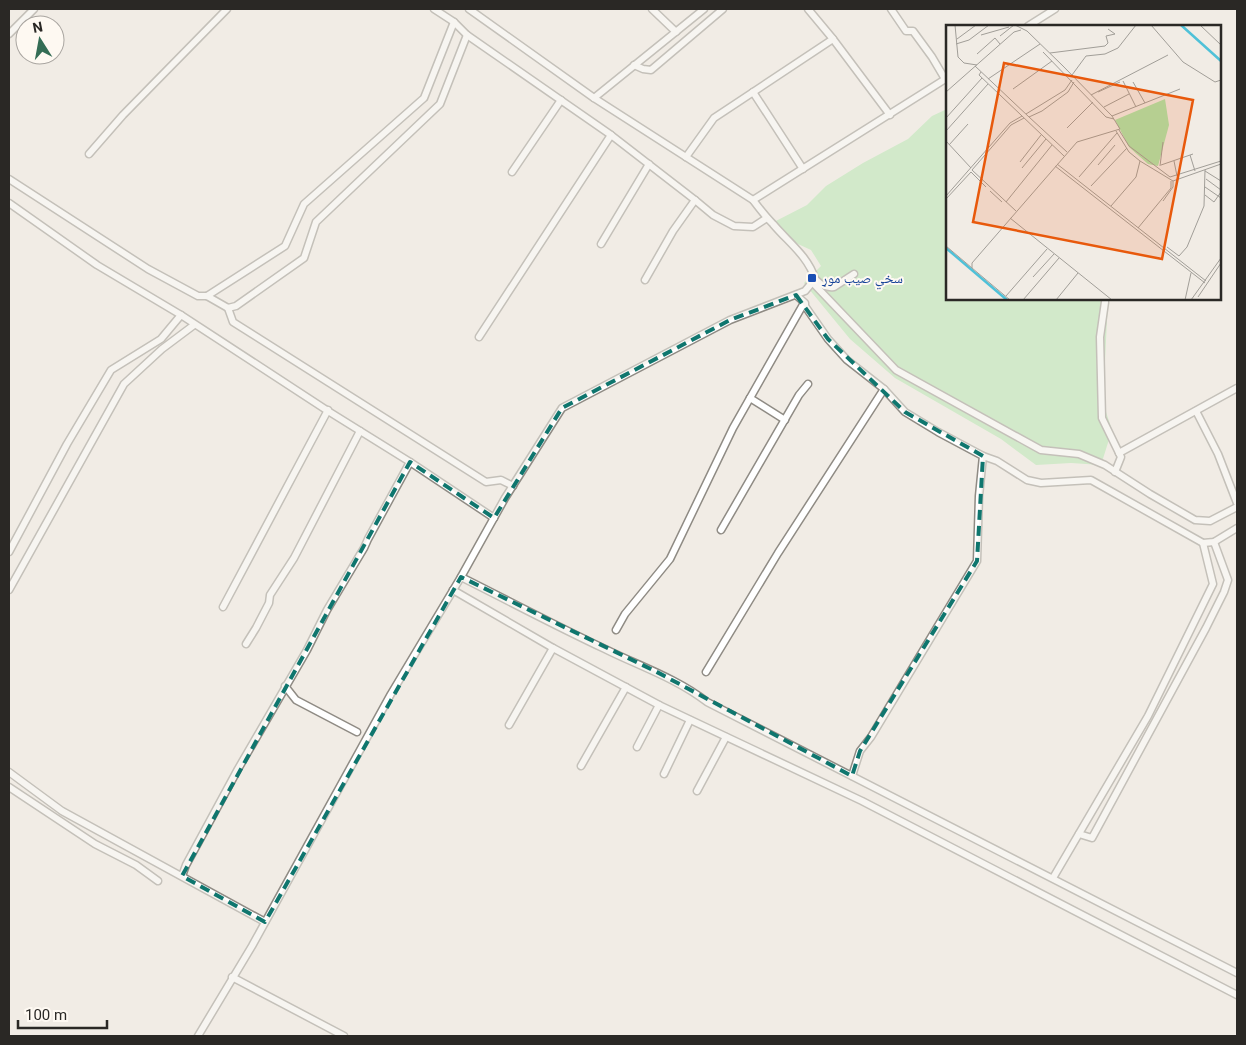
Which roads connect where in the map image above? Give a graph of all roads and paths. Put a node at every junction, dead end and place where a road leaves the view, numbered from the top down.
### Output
1 (34, 9) edge
2 (227, 9) edge
3 (434, 9) edge
4 (469, 9) edge
5 (652, 9) edge
6 (704, 9) edge
7 (723, 9) edge
8 (808, 9) edge
9 (891, 9) edge
10 (1055, 9) edge
11 (454, 22) junction
12 (1030, 25) edge
13 (676, 32) junction
14 (9, 34) edge
15 (466, 35) junction
16 (833, 39) junction
17 (634, 65) junction
18 (946, 79) edge
19 (753, 92) junction
20 (594, 98) junction
21 (561, 100) junction
22 (890, 115) junction
23 (611, 135) junction
24 (88, 154) dead end
25 (686, 156) junction
26 (649, 164) junction
27 (803, 169) junction
28 (512, 172) dead end
29 (9, 179) edge
30 (696, 200) junction
31 (753, 200) junction
32 (9, 203) edge
33 (767, 218) junction
34 (601, 244) dead end
35 (854, 274) dead end
36 (645, 280) dead end
37 (814, 280) junction
38 (796, 294) junction
39 (206, 296) junction
40 (1105, 302) dead end
41 (804, 303) junction
42 (228, 308) junction
43 (181, 315) junction
44 (194, 325) junction
45 (479, 337) dead end
46 (808, 384) dead end
47 (1237, 388) edge
48 (884, 389) junction
49 (750, 398) junction
50 (328, 410) junction
51 (1196, 411) junction
52 (785, 420) junction
53 (360, 431) junction
54 (1119, 453) junction
55 (983, 456) junction
56 (410, 462) junction
57 (1115, 472) junction
58 (513, 486) junction
59 (1237, 503) edge
60 (1237, 507) edge
61 (494, 518) junction
62 (1237, 528) edge
63 (721, 530) dead end
64 (1214, 542) junction
65 (1203, 543) junction
66 (9, 552) edge
67 (461, 577) junction
68 (9, 590) edge
69 (453, 590) junction
70 (223, 607) dead end
71 (616, 630) dead end
72 (246, 644) dead end
73 (554, 648) junction
74 (706, 672) dead end
75 (285, 686) junction
76 (626, 687) junction
77 (659, 705) junction
78 (690, 720) junction
79 (509, 725) dead end
80 (357, 732) dead end
81 (726, 737) junction
82 (637, 747) dead end
83 (581, 766) dead end
84 (9, 772) edge
85 (664, 774) dead end
86 (852, 776) junction
87 (9, 787) edge
88 (697, 790) dead end
89 (1079, 834) junction
90 (182, 876) junction
91 (1053, 878) junction
92 (158, 881) dead end
93 (265, 922) junction
94 (1237, 973) edge
95 (232, 977) junction
96 (1237, 995) edge
97 (198, 1036) edge
98 (344, 1036) edge

1 - 14 street
2 - 24 street
3 - 11 street
4 - 20 street
5 - 13 street
6 - 13 street
7 - 17 street
8 - 16 street
9 - 18 street
10 - 12 street
11 - 15 street
11 - 39 street
13 - 17 street
15 - 21 street
15 - 42 street
16 - 19 street
16 - 22 street
17 - 20 street
18 - 22 street
19 - 25 street
19 - 27 street
20 - 25 street
21 - 23 street
21 - 28 street
22 - 27 street
23 - 26 street
23 - 45 street
25 - 31 street
26 - 30 street
26 - 34 street
27 - 31 street
29 - 39 street
30 - 33 street
30 - 36 street
31 - 33 street
32 - 43 street
33 - 37 street
35 - 37 street
37 - 38 street
37 - 57 street
38 - 41 street
38 - 58 street
39 - 42 street
40 - 54 street
41 - 48 street
41 - 49 street
42 - 58 street
43 - 44 street
43 - 66 street
44 - 50 street
44 - 68 street
46 - 52 street
47 - 51 street
48 - 55 street
48 - 74 street
49 - 52 street
49 - 71 street
50 - 53 street
50 - 70 street
51 - 54 street
51 - 59 street
52 - 63 street
53 - 56 street
53 - 72 street
54 - 57 street
55 - 65 street
55 - 86 street
56 - 61 street
56 - 75 street
57 - 60 street
58 - 61 street
61 - 67 street
62 - 64 street
64 - 65 street
64 - 89 street
65 - 89 street
67 - 69 street
67 - 86 street
69 - 73 street
69 - 93 street
73 - 76 street
73 - 79 street
75 - 80 street
75 - 90 street
76 - 77 street
76 - 83 street
77 - 78 street
77 - 82 street
78 - 81 street
78 - 85 street
81 - 88 street
81 - 96 street
84 - 90 street
86 - 91 street
87 - 92 street
89 - 91 street
90 - 93 street
91 - 94 street
93 - 95 street
95 - 97 street
95 - 98 street

